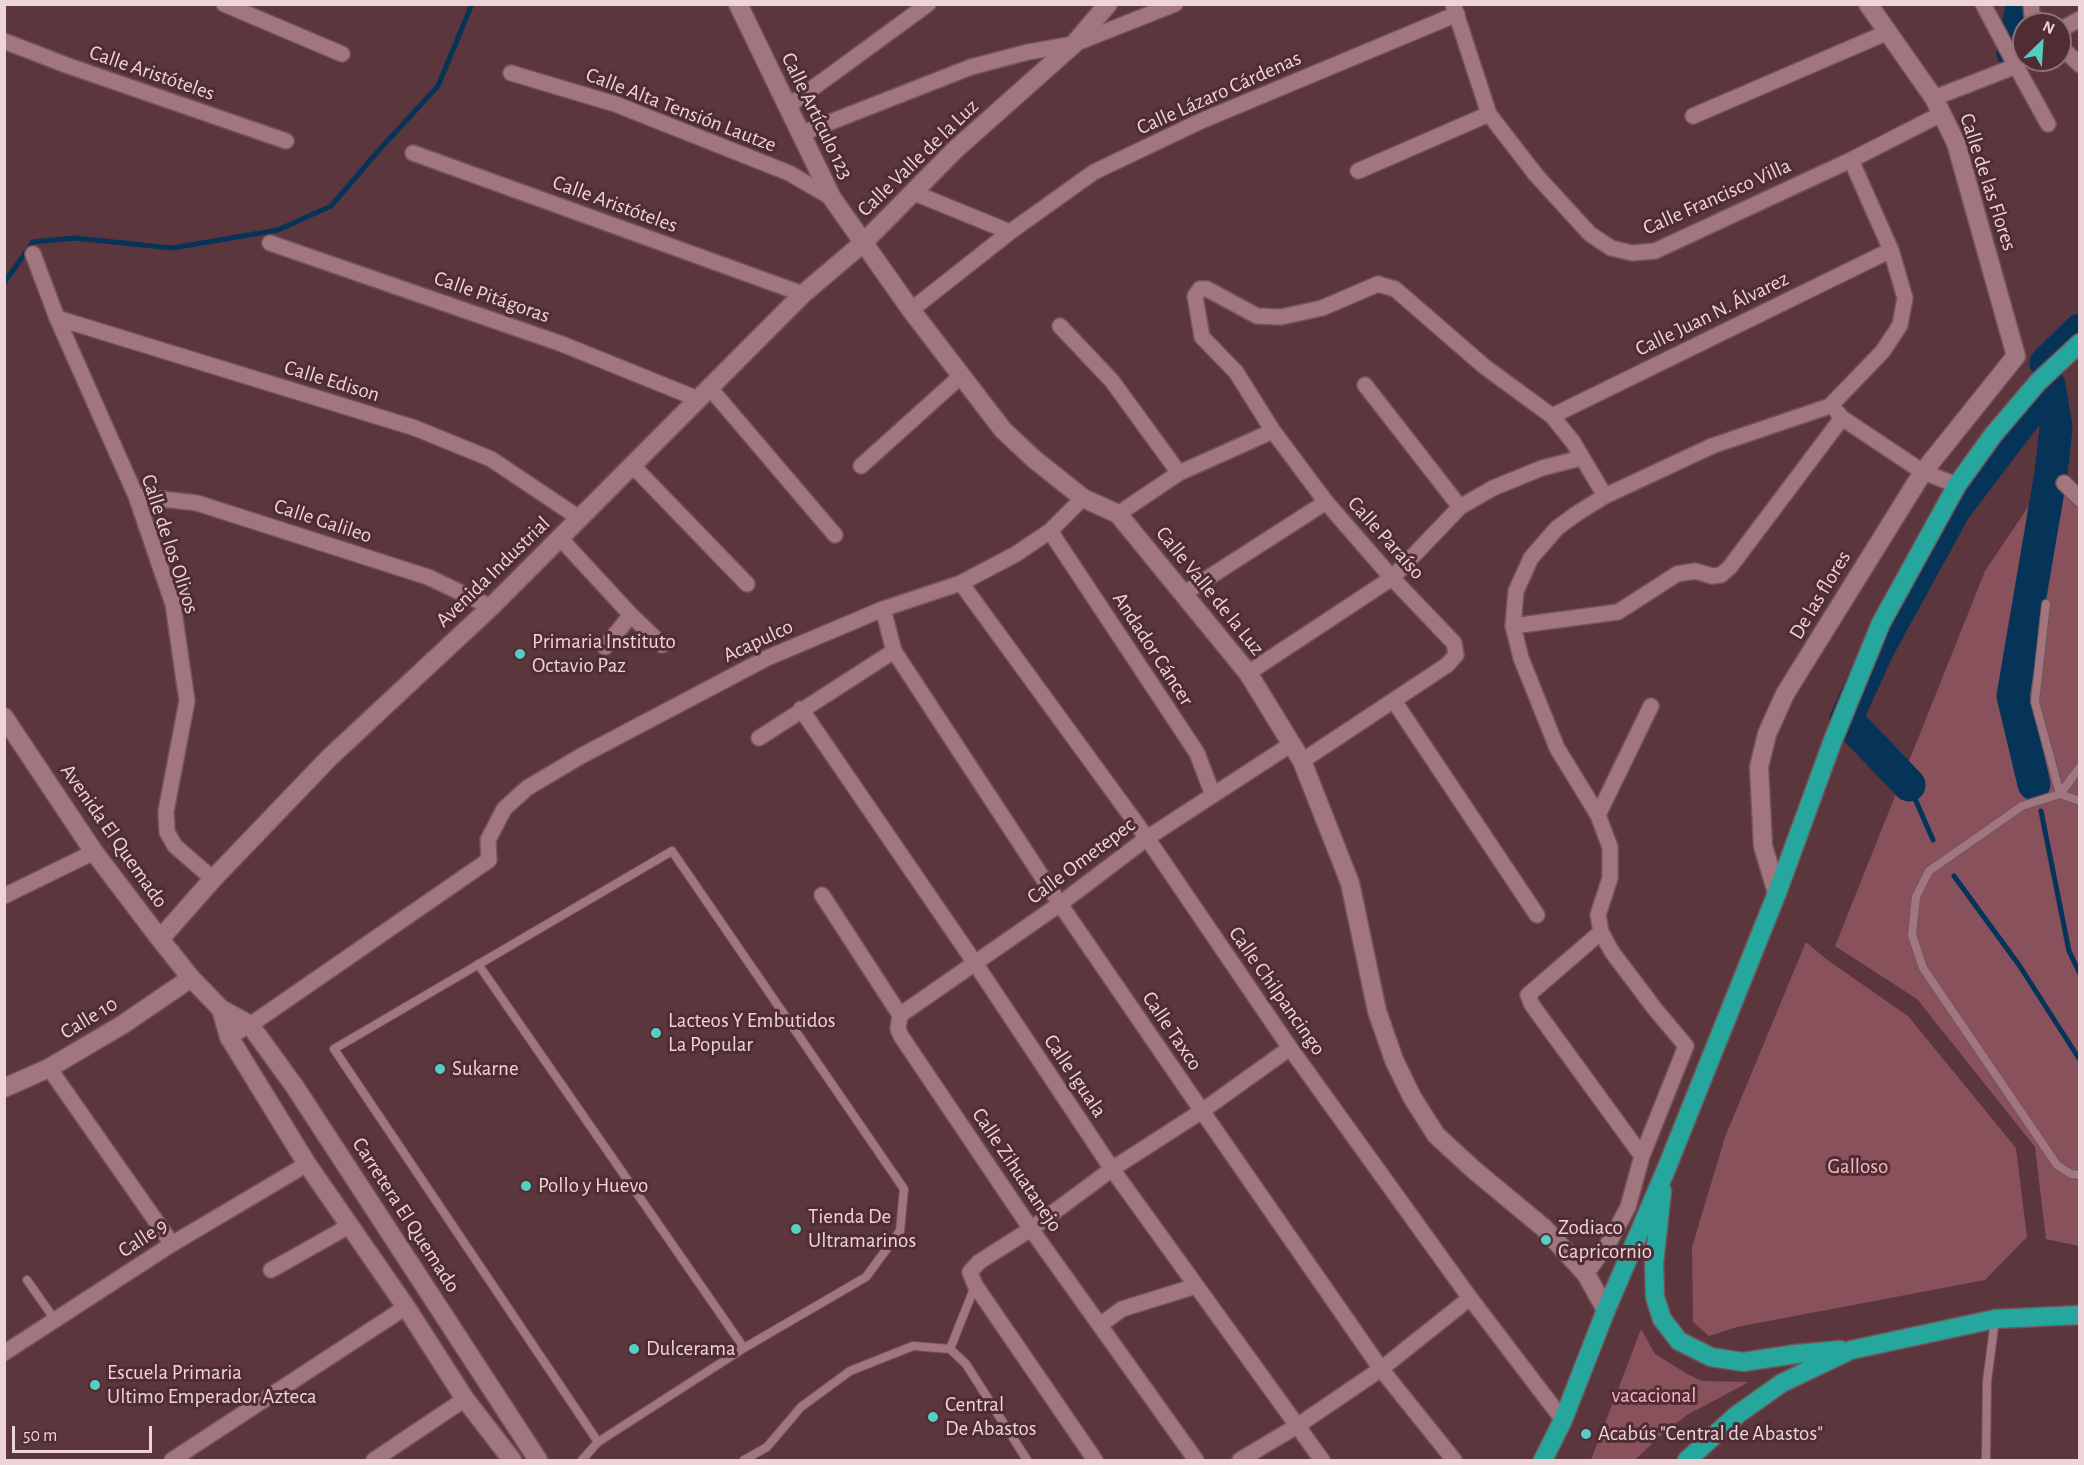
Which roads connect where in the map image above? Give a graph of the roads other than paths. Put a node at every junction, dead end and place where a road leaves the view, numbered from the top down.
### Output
1 (224, 4) edge
2 (928, 4) edge
3 (1108, 4) edge
4 (1175, 4) edge
5 (1868, 4) edge
6 (1983, 4) edge
7 (742, 6) edge
8 (1455, 9) edge
9 (1888, 32) junction
10 (4, 41) edge
11 (1074, 44) junction
12 (2012, 49) edge
13 (342, 54) dead end
14 (2012, 65) edge
15 (2025, 72) edge
16 (511, 73) dead end
17 (1938, 105) junction
18 (787, 107) junction
19 (1489, 114) junction
20 (1693, 116) dead end
21 (2048, 124) dead end
22 (800, 134) junction
23 (286, 141) dead end
24 (412, 153) dead end
25 (1851, 160) junction
26 (1358, 171) dead end
27 (912, 192) junction
28 (832, 198) junction
29 (1010, 232) junction
30 (270, 243) dead end
31 (863, 243) junction
32 (1891, 250) junction
33 (33, 254) dead end
34 (803, 294) junction
35 (910, 310) junction
36 (57, 318) junction
37 (1060, 326) dead end
38 (2079, 344) edge
39 (2016, 356) joint
40 (961, 376) junction
41 (1365, 385) dead end
42 (703, 393) junction
43 (1830, 406) junction
44 (1552, 416) junction
45 (1842, 418) junction
46 (1273, 431) junction
47 (1581, 458) junction
48 (632, 465) junction
49 (861, 466) dead end
50 (1923, 472) junction
51 (1179, 473) junction
52 (2064, 483) dead end
53 (1957, 485) junction
54 (136, 496) junction
55 (1605, 496) junction
56 (1083, 498) junction
57 (2079, 499) edge
58 (1326, 502) junction
59 (1460, 507) junction
60 (1118, 514) junction
61 (579, 518) junction
62 (1050, 531) junction
63 (835, 535) dead end
64 (560, 538) junction
65 (1392, 578) junction
66 (961, 583) junction
67 (747, 584) dead end
68 (1183, 594) junction
69 (2046, 604) dead end
70 (491, 607) junction
71 (883, 609) junction
72 (631, 615) junction
73 (1513, 626) junction
74 (662, 645) dead end
75 (605, 647) dead end
76 (894, 651) junction
77 (1248, 673) junction
78 (1394, 701) junction
79 (1651, 706) dead end
80 (801, 709) junction
81 (4, 717) edge
82 (759, 738) dead end
83 (1290, 745) junction
84 (1302, 761) junction
85 (2079, 767) edge
86 (2060, 794) junction
87 (1213, 795) junction
88 (2079, 801) edge
89 (1598, 815) junction
90 (1147, 838) junction
91 (94, 852) junction
92 (213, 879) junction
93 (1777, 893) junction
94 (822, 895) dead end
95 (4, 896) edge
96 (1060, 904) junction
97 (1537, 915) dead end
98 (1601, 932) junction
99 (160, 939) junction
100 (975, 963) junction
101 (478, 964) junction
102 (191, 978) junction
103 (221, 1009) junction
104 (900, 1015) junction
105 (250, 1025) junction
106 (229, 1037) junction
107 (1290, 1048) junction
108 (50, 1068) junction
109 (4, 1088) edge
110 (1202, 1111) junction
111 (1642, 1156) junction
112 (308, 1164) junction
113 (1112, 1170) junction
114 (1665, 1172) junction
115 (2079, 1175) edge
116 (349, 1226) junction
117 (1031, 1229) junction
118 (172, 1244) junction
119 (271, 1270) dead end
120 (1586, 1274) junction
121 (973, 1278) junction
122 (27, 1280) dead end
123 (1196, 1286) junction
124 (1470, 1298) junction
125 (406, 1307) junction
126 (1606, 1310) junction
127 (2079, 1315) edge
128 (1995, 1319) junction
129 (55, 1320) junction
130 (1100, 1325) junction
131 (744, 1348) junction
132 (950, 1349) junction
133 (1851, 1350) junction
134 (4, 1353) edge
135 (1381, 1369) junction
136 (465, 1399) junction
137 (1563, 1420) junction
138 (1297, 1426) junction
139 (598, 1442) junction
140 (172, 1461) edge
141 (374, 1461) edge
142 (512, 1461) edge
143 (538, 1461) edge
144 (582, 1461) edge
145 (744, 1461) edge
146 (1027, 1461) edge
147 (1095, 1461) edge
148 (1196, 1461) edge
149 (1240, 1461) edge
150 (1322, 1461) edge
151 (1454, 1461) edge
152 (1543, 1461) edge
153 (1687, 1461) edge
154 (1986, 1461) edge

1 - 13 street
2 - 18 street
3 - 11 street, Calle Valle de la Luz
4 - 11 street
5 - 9 street, Calle de las Flores
6 - 12 street
7 - 18 street, Calle Artículo 123
8 - 19 street, Calle Francisco Villa
8 - 29 street, Calle Lázaro Cárdenas
9 - 17 street, Calle de las Flores
9 - 20 street
10 - 23 street, Calle Aristóteles
11 - 22 street
11 - 27 street, Calle Valle de la Luz
14 - 17 street, Calle Francisco Villa
15 - 21 street
16 - 28 street, Calle Alta Tensión Lautze
17 - 25 street, Calle Francisco Villa
17 - 39 street, Calle de las Flores
18 - 22 street, Calle Artículo 123
19 - 25 street, Calle Francisco Villa
19 - 26 street
22 - 28 street, Calle Artículo 123
24 - 34 street, Calle Aristóteles
25 - 32 street
27 - 29 street
27 - 31 street, Calle Valle de la Luz
28 - 31 street, Calle Artículo 123
29 - 35 street, Calle Lázaro Cárdenas
30 - 42 street, Calle Pitágoras
31 - 34 street, Avenida Industrial
31 - 35 street, Calle Valle de la Luz
32 - 43 street
32 - 44 street, Calle Juan N. Álvarez
33 - 36 street, Calle de los Olivos
34 - 42 street, Avenida Industrial
35 - 40 street, Calle Valle de la Luz
36 - 54 street, Calle de los Olivos
36 - 61 street, Calle Edison
37 - 51 street
38 - 53 highway
39 - 50 street, De las flores
40 - 49 street
40 - 56 street, Calle Valle de la Luz
41 - 59 street
42 - 48 street, Avenida Industrial
42 - 63 street
43 - 45 street
43 - 55 street
44 - 46 street, Calle Paraíso
44 - 47 street
45 - 50 street
45 - 73 street
46 - 51 street
46 - 58 street, Calle Paraíso
47 - 55 street
47 - 59 street
48 - 61 street, Avenida Industrial
48 - 67 street
50 - 53 street
50 - 93 street, De las flores
51 - 60 street
52 - 57 street
53 - 93 highway
54 - 70 street, Calle Galileo
54 - 92 street, Calle de los Olivos
55 - 73 street
56 - 60 street, Calle Valle de la Luz
56 - 62 street, Acapulco
58 - 65 street, Calle Paraíso
58 - 68 street
59 - 65 street
60 - 68 street, Calle Valle de la Luz
61 - 64 street, Avenida Industrial
62 - 66 street, Acapulco
62 - 87 street, Andador Cáncer
64 - 70 street, Avenida Industrial
64 - 72 street
65 - 77 street
65 - 78 street, Calle Paraíso
66 - 71 street, Acapulco
66 - 90 street, Calle Chilpancingo
68 - 77 street, Calle Valle de la Luz
69 - 86 lane
70 - 92 street, Avenida Industrial
71 - 76 street, Calle Taxco
71 - 105 street, Acapulco
72 - 74 street
72 - 75 street
73 - 89 street
76 - 80 street
76 - 96 street, Calle Taxco
77 - 83 street, Calle Valle de la Luz
78 - 84 street, Calle Paraíso
78 - 97 street
79 - 89 street
80 - 82 street
80 - 100 street, Calle Iguala
81 - 91 street, Avenida El Quemado
83 - 84 street, Calle Valle de la Luz
83 - 87 street, Calle Ometepec
84 - 120 street, Calle Valle de la Luz
85 - 86 lane
86 - 88 lane
86 - 115 lane
87 - 90 street, Calle Ometepec
89 - 98 street
90 - 96 street, Calle Ometepec
90 - 107 street, Calle Chilpancingo
91 - 95 street
91 - 99 street, Avenida El Quemado
92 - 99 street, Avenida Industrial
93 - 114 highway
94 - 104 street, Calle Zihuatanejo
96 - 100 street, Calle Ometepec
96 - 110 street, Calle Taxco
98 - 111 street
98 - 111 street
99 - 102 street, Avenida El Quemado
100 - 104 street, Calle Ometepec
100 - 113 street, Calle Iguala
101 - 131 lane
101 - 131 lane
101 - 139 lane
102 - 103 street, Carretera El Quemado
102 - 108 street, Calle 10
103 - 105 street, Carretera El Quemado
103 - 106 street, Carretera El Quemado
104 - 117 street, Calle Zihuatanejo
105 - 106 street
105 - 143 street, Carretera El Quemado
106 - 112 street, Carretera El Quemado
107 - 110 street
107 - 124 street, Calle Chilpancingo
108 - 109 street, Calle 10
108 - 118 street
110 - 113 street
110 - 135 street, Calle Taxco
111 - 120 street
112 - 116 street, Carretera El Quemado
112 - 118 street, Calle 9
113 - 117 street
113 - 123 street, Calle Iguala
114 - 126 highway
114 - 133 highway
116 - 119 street
116 - 125 street, Carretera El Quemado
117 - 121 street
117 - 130 street, Calle Zihuatanejo
118 - 129 street, Calle 9
120 - 126 street, Calle Valle de la Luz
121 - 132 lane
121 - 147 street
122 - 129 lane
123 - 130 street
123 - 138 street, Calle Iguala
124 - 135 street
124 - 137 street, Calle Chilpancingo
125 - 136 street, Carretera El Quemado
125 - 140 street
126 - 137 highway
127 - 128 highway
128 - 133 highway
128 - 154 lane
129 - 134 street, Calle 9
130 - 148 street, Calle Zihuatanejo
131 - 139 lane
132 - 145 lane
132 - 146 lane
133 - 153 highway
135 - 138 street
135 - 151 street, Calle Taxco
136 - 141 street
136 - 142 street, Carretera El Quemado
137 - 152 highway
138 - 149 street
138 - 150 street, Calle Iguala
139 - 144 lane

